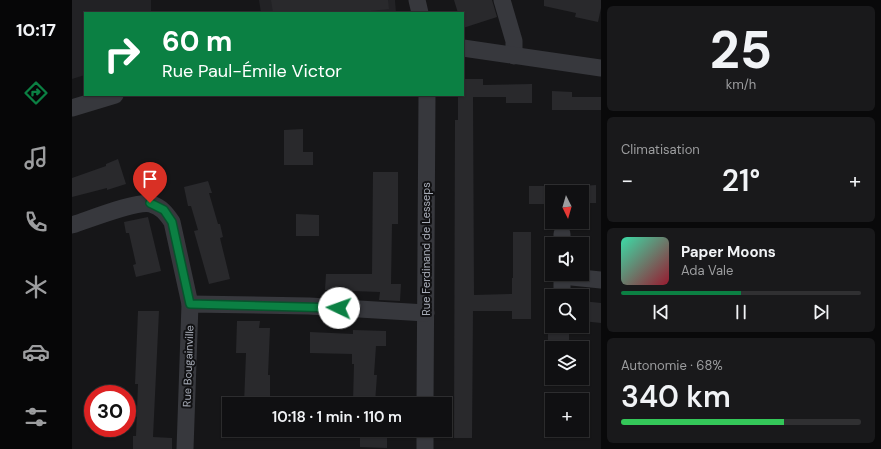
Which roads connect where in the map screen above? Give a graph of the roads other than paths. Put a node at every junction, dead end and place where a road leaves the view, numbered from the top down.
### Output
1 (417, 0) edge
2 (502, 0) edge
3 (420, 12) edge
4 (464, 48) edge
5 (514, 56) junction
6 (601, 68) edge
7 (112, 96) edge
8 (428, 96) edge
9 (72, 108) edge
10 (72, 225) edge
11 (589, 278) edge
12 (601, 280) edge
13 (190, 304) junction
14 (426, 313) junction
15 (426, 397) edge
16 (425, 437) edge
17 (185, 449) edge
18 (425, 449) edge

1 - 3 street
2 - 5 street
4 - 5 street
5 - 6 street
7 - 9 street
8 - 14 street, Rue Ferdinand de Lesseps
10 - 13 street, Rue Bougainville
11 - 12 street
13 - 14 street
13 - 17 street, Rue Bougainville
14 - 15 street, Rue Ferdinand de Lesseps
16 - 18 street

